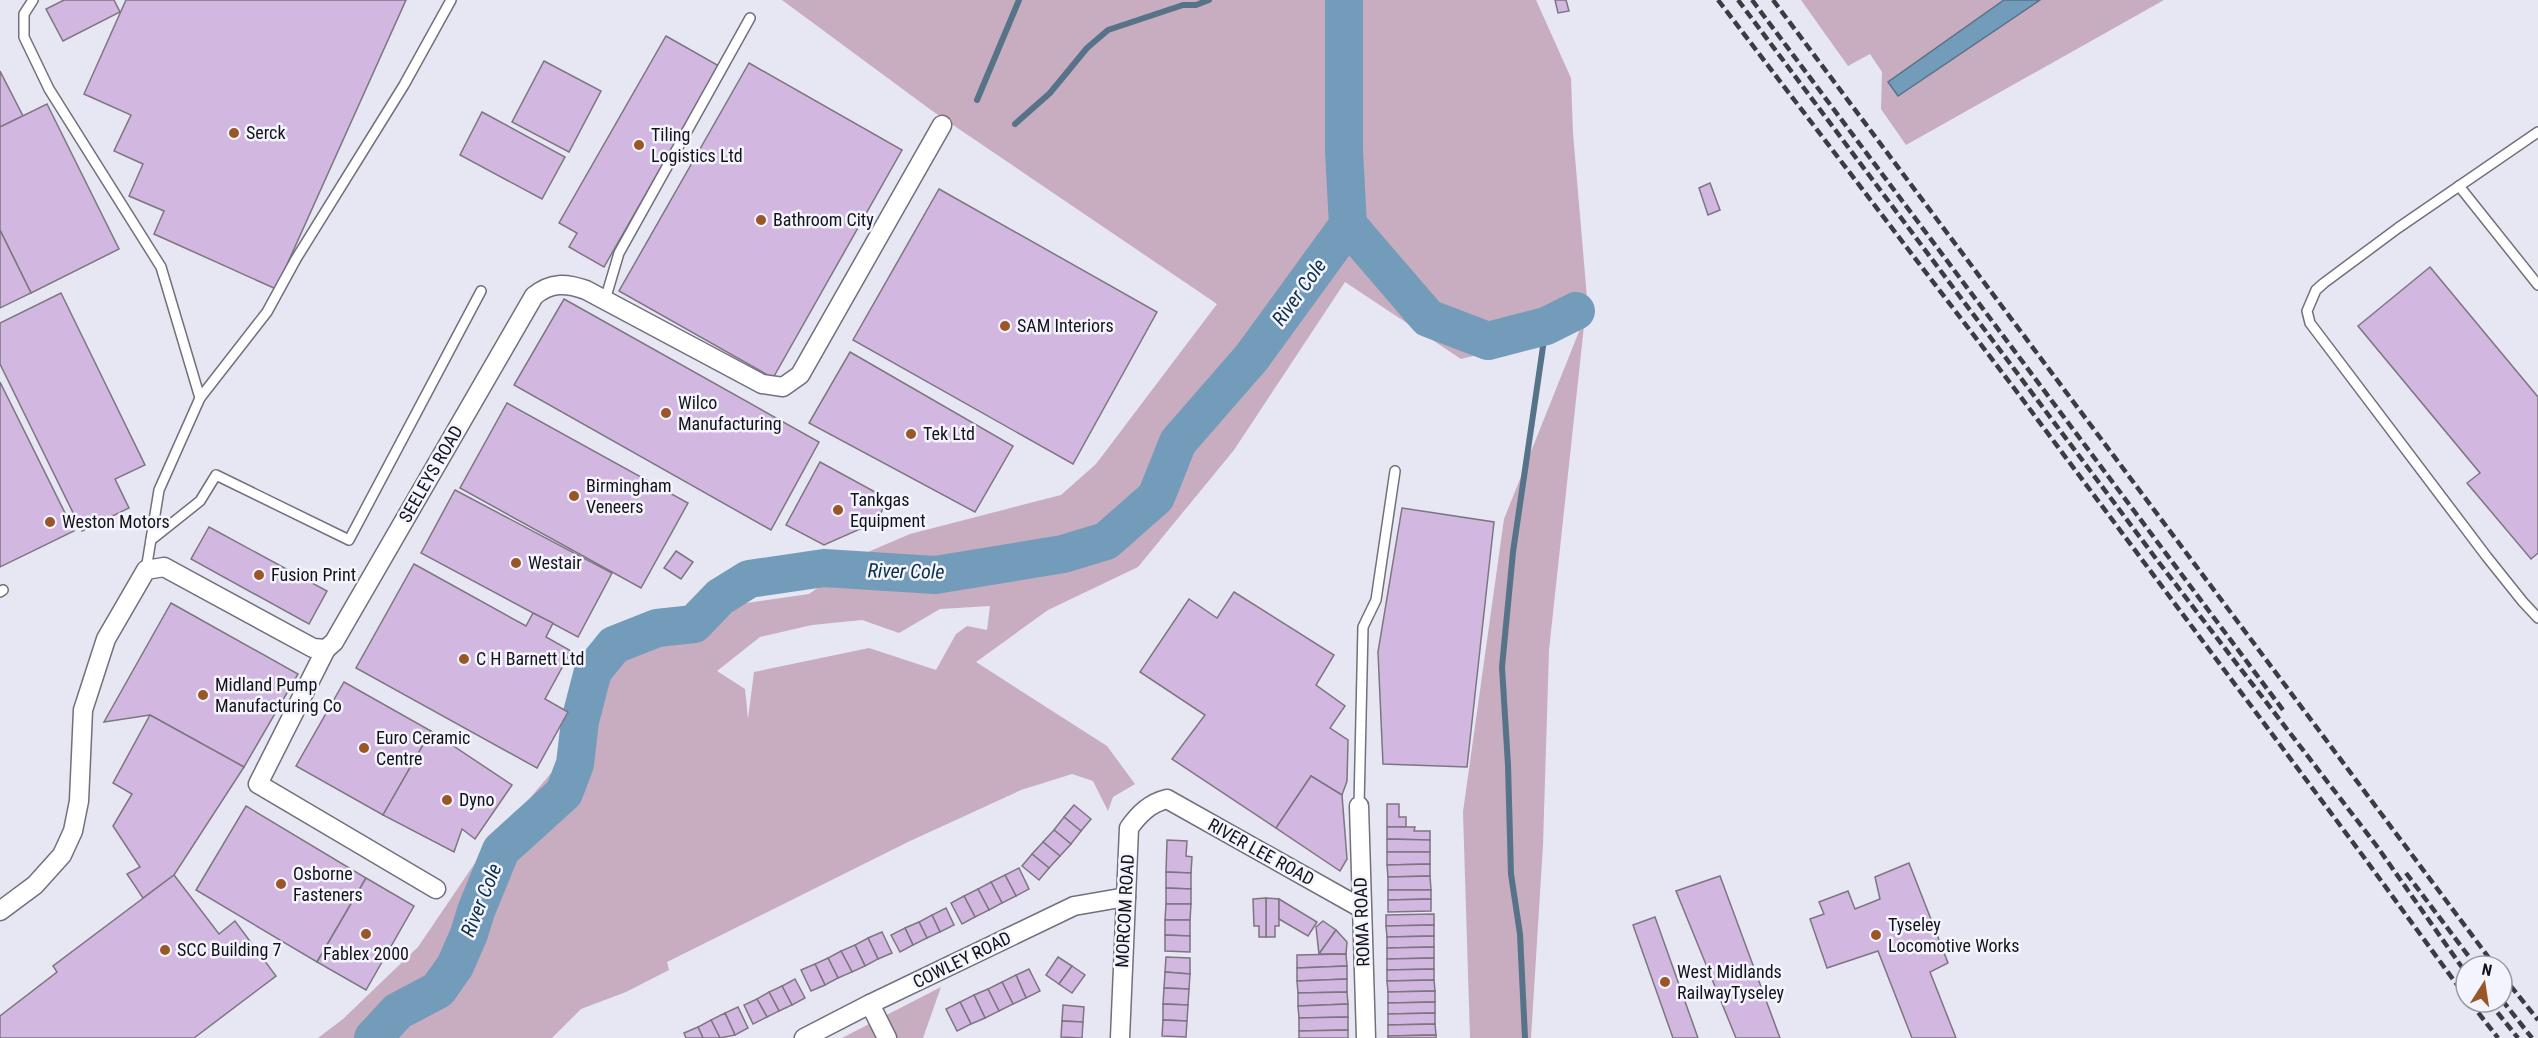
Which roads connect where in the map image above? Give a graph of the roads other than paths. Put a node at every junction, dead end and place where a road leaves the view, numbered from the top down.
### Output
1 (33, 0) edge
2 (451, 0) edge
3 (750, 18) dead end
4 (942, 125) dead end
5 (2538, 132) edge
6 (2459, 186) junction
7 (2538, 285) edge
8 (481, 291) dead end
9 (605, 300) junction
10 (200, 398) junction
11 (1395, 471) dead end
12 (151, 540) junction
13 (147, 570) junction
14 (2538, 618) edge
15 (326, 649) junction
16 (1161, 800) joint
17 (1359, 806) joint
18 (436, 889) dead end
19 (1125, 897) junction
20 (1361, 908) junction
21 (0, 911) edge
22 (870, 1004) junction
23 (804, 1038) edge
24 (887, 1038) edge
25 (1120, 1038) edge
26 (1366, 1038) edge

1 - 10 lane
2 - 10 lane
3 - 9 lane
4 - 9 street, SEELEYS ROAD
5 - 6 lane
6 - 7 lane
6 - 14 lane
8 - 12 lane
9 - 15 street, SEELEYS ROAD
10 - 12 lane
11 - 17 lane
12 - 13 lane
13 - 15 street
13 - 21 street
15 - 18 street, SEELEYS ROAD
16 - 19 street, MORCOM ROAD
16 - 20 street, RIVER LEE ROAD
17 - 20 street, ROMA ROAD
19 - 22 street, COWLEY ROAD
19 - 25 street, MORCOM ROAD
20 - 26 street, ROMA ROAD
22 - 23 street, COWLEY ROAD
22 - 24 street

